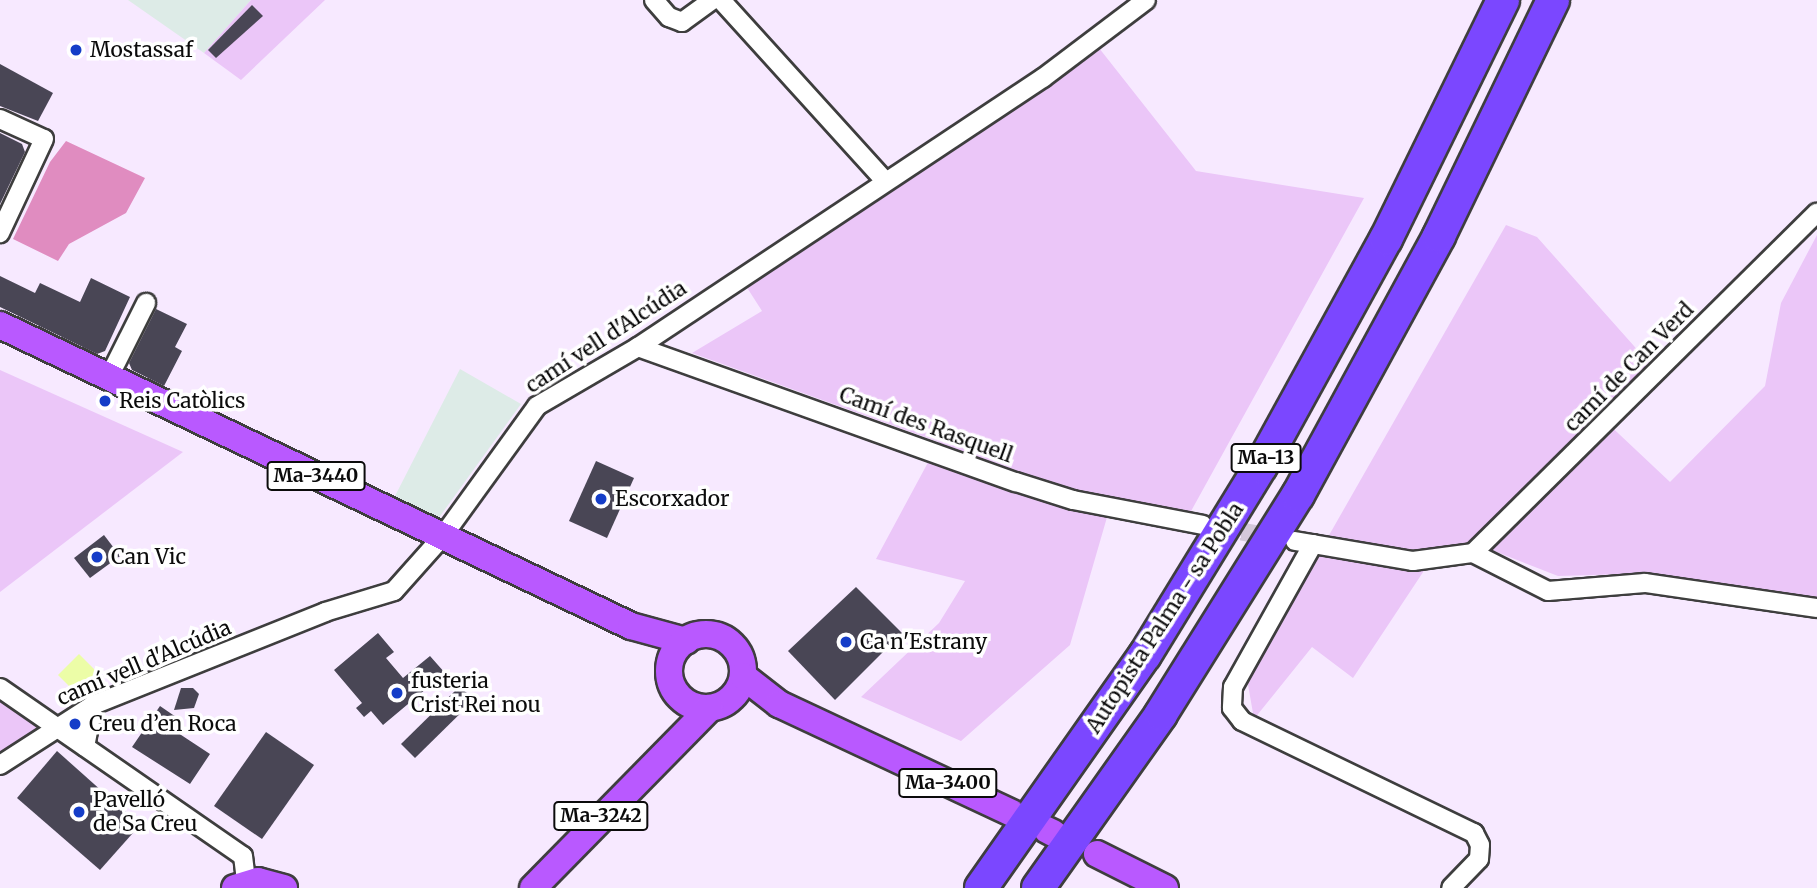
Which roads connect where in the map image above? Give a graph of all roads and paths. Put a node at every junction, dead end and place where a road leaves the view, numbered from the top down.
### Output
1 (654, 0) edge
2 (712, 0) edge
3 (721, 0) edge
4 (1146, 0) edge
5 (1503, 0) edge
6 (1553, 0) edge
7 (0, 119) edge
8 (885, 181) junction
9 (1817, 213) edge
10 (0, 233) edge
11 (146, 303) dead end
12 (0, 325) edge
13 (638, 347) junction
14 (109, 377) junction
15 (1203, 525) tunnel mouth
16 (443, 536) junction
17 (1473, 553) junction
18 (1817, 608) edge
19 (679, 651) junction
20 (739, 686) junction
21 (0, 688) edge
22 (678, 695) junction
23 (93, 705) junction
24 (709, 708) junction
25 (55, 726) junction
26 (670, 744) junction
27 (85, 747) junction
28 (0, 765) edge
29 (1012, 813) dead end
30 (1097, 854) dead end
31 (241, 885) edge
32 (284, 888) edge
33 (533, 888) edge
34 (981, 888) edge
35 (1038, 888) edge
36 (1165, 888) edge
37 (1451, 888) edge

1 - 2 street
3 - 8 street
4 - 8 street, camí vell d'Alcúdia
5 - 34 highway, Autopista Palma - sa Pobla / Ma-13
6 - 35 highway, Ma-13
7 - 10 street
8 - 13 street, camí vell d'Alcúdia
9 - 17 street, camí de Can Verd
11 - 14 street
12 - 14 main road, Ma-3440
13 - 15 street, Camí des Rasquell
13 - 16 street, camí vell d'Alcúdia
14 - 16 main road, Ma-3440
16 - 19 main road, Ma-3440
16 - 23 street, camí vell d'Alcúdia
17 - 18 street
17 - 37 street
19 - 20 main road
19 - 22 main road
20 - 24 main road
20 - 29 main road, Ma-3400
21 - 25 street
22 - 24 main road
22 - 26 main road
23 - 25 street, camí vell d'Alcúdia
23 - 27 street
24 - 26 main road, Ma-3242
25 - 27 street
25 - 28 street, camí vell d'Alcúdia
26 - 33 main road, Ma-3242
27 - 31 street
30 - 36 main road
31 - 32 main road

